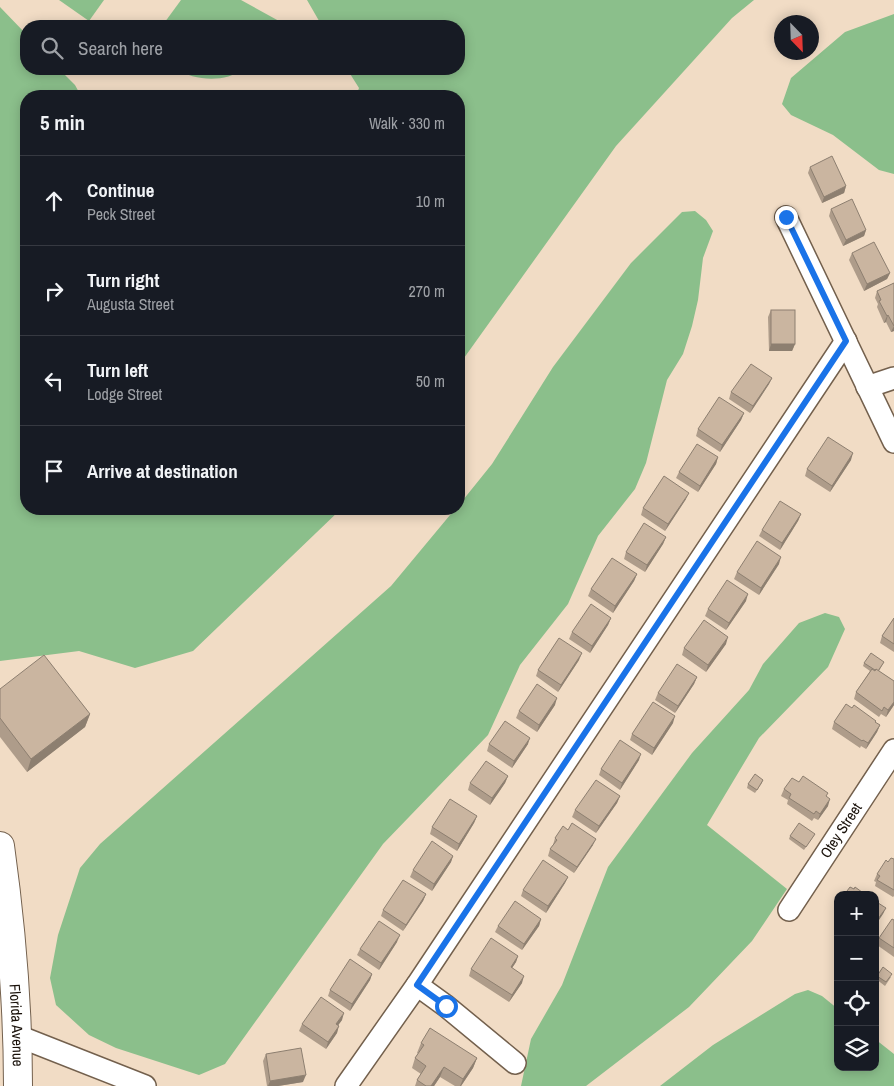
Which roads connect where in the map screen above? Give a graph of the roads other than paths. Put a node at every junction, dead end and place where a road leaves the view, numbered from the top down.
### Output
1 (786, 217) dead end
2 (846, 341) junction
3 (894, 378) edge
4 (867, 387) junction
5 (894, 442) edge
6 (894, 750) edge
7 (0, 846) edge
8 (788, 910) dead end
9 (417, 985) junction
10 (18, 1036) junction
11 (515, 1063) dead end
12 (18, 1086) edge
13 (145, 1086) edge
14 (346, 1086) edge

1 - 2 street
2 - 4 street
2 - 9 street
3 - 4 street
4 - 5 street
6 - 8 street, Otey Street
7 - 10 main road, Florida Avenue
9 - 11 street
9 - 14 street
10 - 12 main road, Florida Avenue
10 - 13 street

